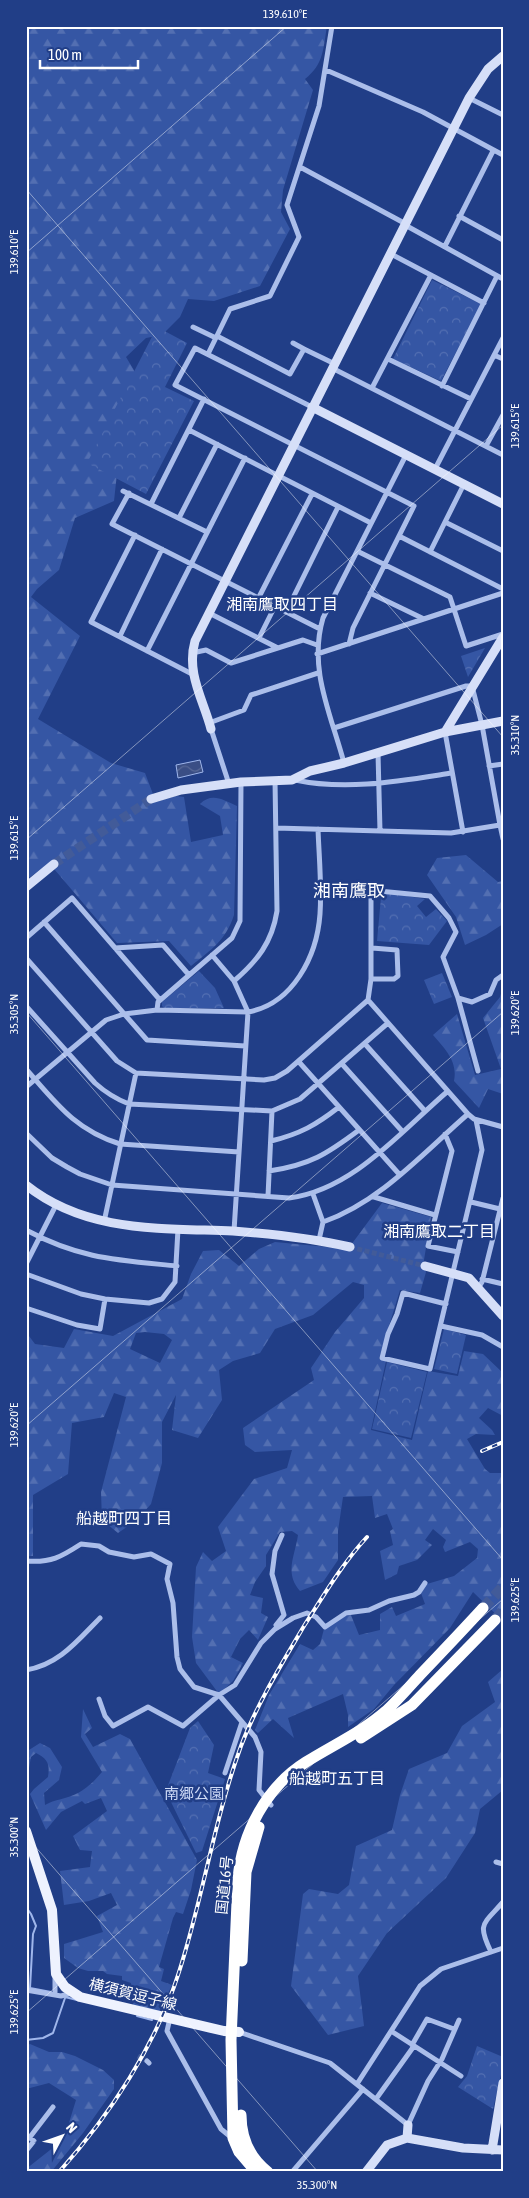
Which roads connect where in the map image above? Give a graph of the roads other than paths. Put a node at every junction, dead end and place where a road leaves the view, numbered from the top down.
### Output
1 (332, 26) edge
2 (503, 56) edge
3 (326, 70) junction
4 (469, 98) junction
5 (503, 115) edge
6 (454, 129) junction
7 (493, 150) junction
8 (503, 155) edge
9 (300, 167) junction
10 (459, 216) junction
11 (406, 224) junction
12 (503, 240) edge
13 (445, 246) junction
14 (390, 254) junction
15 (431, 275) junction
16 (497, 276) junction
17 (503, 279) edge
18 (484, 303) junction
19 (193, 327) dead end
20 (216, 337) junction
21 (503, 338) edge
22 (293, 343) dead end
23 (304, 349) junction
24 (208, 354) junction
25 (494, 355) junction
26 (388, 359) junction
27 (503, 360) edge
28 (333, 366) junction
29 (442, 386) junction
30 (372, 388) junction
31 (471, 399) junction
32 (204, 400) junction
33 (312, 407) junction
34 (502, 419) edge
35 (189, 430) junction
36 (456, 431) junction
37 (217, 444) junction
38 (294, 445) junction
39 (486, 446) junction
40 (406, 455) junction
41 (503, 455) edge
42 (245, 458) junction
43 (435, 470) junction
44 (277, 475) junction
45 (464, 484) junction
46 (387, 492) junction
47 (312, 494) junction
48 (151, 504) junction
49 (503, 504) edge
50 (338, 507) junction
51 (179, 518) junction
52 (445, 522) junction
53 (371, 523) junction
54 (207, 532) junction
55 (135, 535) junction
56 (398, 536) junction
57 (162, 550) junction
58 (357, 551) junction
59 (503, 551) edge
60 (430, 552) junction
61 (191, 564) junction
62 (384, 564) junction
63 (224, 581) junction
64 (503, 589) edge
65 (370, 593) junction
66 (503, 593) edge
67 (259, 597) junction
68 (275, 606) junction
69 (454, 610) junction
70 (286, 612) junction
71 (208, 613) junction
72 (424, 619) junction
73 (320, 629) junction
74 (120, 636) junction
75 (503, 636) edge
76 (259, 638) junction
77 (349, 644) junction
78 (317, 645) junction
79 (276, 647) junction
80 (147, 651) junction
81 (191, 654) junction
82 (317, 654) junction
83 (318, 673) junction
84 (192, 674) junction
85 (472, 686) junction
86 (503, 721) edge
87 (482, 725) junction
88 (210, 726) junction
89 (334, 728) junction
90 (444, 732) junction
91 (378, 753) junction
92 (344, 763) junction
93 (503, 764) edge
94 (489, 766) junction
95 (452, 773) junction
96 (275, 780) junction
97 (292, 780) junction
98 (241, 782) junction
99 (229, 784) junction
100 (379, 784) junction
101 (151, 799) tunnel mouth
102 (500, 825) junction
103 (276, 828) junction
104 (318, 829) junction
105 (380, 830) junction
106 (463, 832) junction
107 (503, 839) edge
108 (54, 864) tunnel mouth
109 (26, 888) edge
110 (44, 922) junction
111 (26, 938) edge
112 (115, 948) junction
113 (372, 948) junction
114 (212, 955) junction
115 (26, 958) edge
116 (190, 975) junction
117 (503, 975) edge
118 (371, 979) junction
119 (234, 980) junction
120 (458, 998) junction
121 (160, 1000) junction
122 (368, 1000) junction
123 (26, 1006) edge
124 (157, 1010) junction
125 (248, 1012) junction
126 (124, 1014) junction
127 (388, 1023) junction
128 (91, 1032) junction
129 (365, 1044) junction
130 (245, 1046) junction
131 (67, 1052) junction
132 (298, 1062) junction
133 (342, 1064) junction
134 (26, 1069) edge
135 (478, 1071) dead end
136 (136, 1073) junction
137 (36, 1079) junction
138 (243, 1080) junction
139 (319, 1085) junction
140 (26, 1088) edge
141 (448, 1092) junction
142 (129, 1104) junction
143 (339, 1107) junction
144 (242, 1111) junction
145 (272, 1111) junction
146 (425, 1111) junction
147 (468, 1114) junction
148 (476, 1120) junction
149 (503, 1127) edge
150 (359, 1130) junction
151 (402, 1131) junction
152 (26, 1133) edge
153 (445, 1134) junction
154 (271, 1141) junction
155 (120, 1144) junction
156 (239, 1152) junction
157 (379, 1152) junction
158 (269, 1171) junction
159 (399, 1174) junction
160 (26, 1185) edge
161 (112, 1185) junction
162 (236, 1194) junction
163 (313, 1194) junction
164 (268, 1196) junction
165 (374, 1196) junction
166 (503, 1198) edge
167 (471, 1202) junction
168 (56, 1205) junction
169 (500, 1209) junction
170 (435, 1215) junction
171 (323, 1222) junction
172 (104, 1223) junction
173 (178, 1229) junction
174 (26, 1230) edge
175 (234, 1232) junction
176 (40, 1237) junction
177 (319, 1240) junction
178 (350, 1247) tunnel mouth
179 (458, 1252) junction
180 (26, 1264) edge
181 (177, 1266) junction
182 (424, 1266) tunnel mouth
183 (454, 1273) junction
184 (26, 1274) edge
185 (482, 1279) junction
186 (503, 1284) edge
187 (478, 1288) junction
188 (105, 1299) junction
189 (446, 1304) junction
190 (26, 1308) edge
191 (503, 1316) edge
192 (441, 1326) junction
193 (503, 1347) edge
194 (282, 1534) dead end
195 (26, 1561) edge
196 (425, 1583) dead end
197 (483, 1608) tunnel mouth
198 (100, 1618) dead end
199 (495, 1620) tunnel mouth
200 (275, 1629) junction
201 (453, 1640) junction
202 (466, 1650) junction
203 (441, 1653) junction
204 (455, 1662) junction
205 (26, 1670) edge
206 (219, 1695) junction
207 (99, 1700) dead end
208 (242, 1722) junction
209 (225, 1773) dead end
210 (269, 1803) junction
211 (26, 1831) edge
212 (496, 1862) dead end
213 (503, 1864) edge
214 (503, 1902) edge
215 (503, 1948) edge
216 (491, 1952) junction
217 (55, 1964) junction
218 (26, 1990) edge
219 (73, 1993) junction
220 (55, 1995) junction
221 (170, 2018) junction
222 (459, 2020) dead end
223 (454, 2029) junction
224 (391, 2031) junction
225 (235, 2032) junction
226 (413, 2045) junction
227 (440, 2062) junction
228 (461, 2076) dead end
229 (503, 2083) edge
230 (357, 2084) junction
231 (363, 2088) junction
232 (376, 2099) junction
233 (53, 2107) dead end
234 (408, 2125) junction
235 (28, 2136) edge
236 (233, 2138) junction
237 (407, 2138) junction
238 (492, 2150) junction
239 (503, 2150) edge
240 (26, 2151) edge
241 (256, 2172) edge
242 (268, 2172) edge
243 (292, 2172) edge
244 (366, 2172) edge

1 - 3 street
2 - 4 street
3 - 6 street
3 - 9 street
4 - 5 street
4 - 6 street
6 - 7 street
6 - 11 street
7 - 8 street
7 - 10 street
9 - 11 street
9 - 20 street
10 - 12 street
10 - 13 street
11 - 13 street
11 - 14 street
13 - 16 street
14 - 15 street
14 - 28 street
15 - 18 street
15 - 26 street
16 - 17 street
16 - 18 street
18 - 29 street
19 - 20 street
20 - 23 street
20 - 24 street
21 - 25 street
22 - 23 street
23 - 28 street
24 - 32 street
24 - 33 street
25 - 27 street
25 - 31 street
26 - 29 street
26 - 30 street
28 - 30 street
28 - 33 street
29 - 31 street
30 - 36 street
31 - 36 street
32 - 35 street
32 - 38 street
33 - 38 street
33 - 40 street
34 - 39 street
35 - 37 street
35 - 48 street
36 - 39 street
36 - 43 street
37 - 42 street
37 - 51 street
38 - 44 street
38 - 46 street
39 - 41 street
40 - 43 street
40 - 46 street
42 - 44 street
42 - 54 street
43 - 45 street
44 - 47 street
44 - 63 street
45 - 49 street
45 - 52 street
46 - 53 street
46 - 56 street
47 - 50 street
47 - 67 street
48 - 51 street
48 - 55 street
50 - 53 street
50 - 70 street
51 - 54 street
52 - 59 street
52 - 60 street
53 - 58 street
54 - 61 street
55 - 57 street
55 - 74 street
56 - 60 street
56 - 62 street
57 - 61 street
57 - 74 street
58 - 62 street
58 - 73 street
60 - 64 street
61 - 63 street
61 - 80 street
62 - 65 street
62 - 69 street
63 - 67 street
63 - 71 street
65 - 72 street
65 - 77 street
66 - 69 street
67 - 68 street
68 - 70 street
68 - 76 street
69 - 72 street
69 - 75 street
70 - 73 street
71 - 76 street
71 - 81 street
72 - 77 street
73 - 78 street
74 - 80 street
75 - 85 street
76 - 79 street
77 - 82 street
78 - 79 street
78 - 82 street
79 - 81 street
80 - 84 street
81 - 84 street
82 - 83 street
83 - 88 street
83 - 89 street
84 - 88 street
85 - 87 street
85 - 89 street
85 - 90 street
86 - 87 street
87 - 90 street
87 - 94 street
88 - 99 street
89 - 92 street
90 - 91 street
90 - 95 street
91 - 92 street
91 - 100 street
92 - 97 street
93 - 94 street
94 - 102 street
95 - 100 street
95 - 106 street
96 - 97 street
96 - 98 street
96 - 103 street
97 - 100 street
98 - 99 street
98 - 114 street
99 - 101 street
100 - 105 street
102 - 106 street
102 - 107 street
103 - 104 street
103 - 119 street
104 - 105 street
104 - 125 street
105 - 106 street
108 - 109 street
110 - 111 street
110 - 112 street
110 - 126 street
112 - 116 street
112 - 121 street
113 - 118 street
113 - 118 street
113 - 120 street
114 - 116 street
114 - 119 street
115 - 128 street
116 - 121 street
117 - 120 street
118 - 122 street
119 - 125 street
120 - 135 street
121 - 124 street
122 - 127 street
122 - 132 street
123 - 131 street
124 - 125 street
124 - 126 street
125 - 130 street
126 - 128 street
126 - 130 street
127 - 129 street
127 - 141 street
128 - 131 street
128 - 136 street
129 - 133 street
129 - 146 street
130 - 138 street
131 - 137 street
131 - 142 street
132 - 138 street
132 - 139 street
133 - 139 street
133 - 151 street
134 - 137 street
136 - 138 street
136 - 142 street
137 - 140 street
137 - 155 street
138 - 144 street
139 - 143 street
139 - 145 street
141 - 146 street
141 - 147 street
142 - 144 street
142 - 155 street
143 - 150 street
143 - 154 street
144 - 145 street
144 - 156 street
145 - 154 street
146 - 151 street
147 - 148 street
147 - 153 street
148 - 149 street
148 - 167 street
150 - 157 street
150 - 158 street
151 - 157 street
152 - 161 street
153 - 159 street
153 - 170 street
154 - 158 street
155 - 156 street
155 - 161 street
156 - 162 street
157 - 159 street
157 - 163 street
158 - 164 street
159 - 165 street
160 - 168 street
161 - 162 street
161 - 172 street
162 - 164 street
162 - 175 street
163 - 164 street
163 - 171 street
165 - 170 street
165 - 171 street
166 - 169 street
167 - 169 street
167 - 179 street
168 - 172 street
168 - 176 street
169 - 185 street
170 - 179 street
171 - 177 street
172 - 173 street
173 - 175 street
173 - 181 street
174 - 176 street
175 - 177 street
176 - 180 street
176 - 181 street
177 - 178 street
179 - 183 street
181 - 188 street
182 - 183 street
183 - 187 street
183 - 189 street
184 - 188 street
185 - 186 street
185 - 187 street
187 - 191 street
188 - 190 street
189 - 192 street
189 - 192 street
192 - 193 street
194 - 200 street
195 - 206 street
196 - 200 street
197 - 201 highway, 国道16号
198 - 205 street
199 - 202 highway, 国道16号
200 - 206 street
201 - 202 highway
201 - 203 highway, 国道16号
202 - 204 highway, 国道16号
203 - 204 highway
203 - 210 highway, 国道16号
204 - 210 highway, 国道16号
206 - 207 street
206 - 208 street
208 - 209 street
208 - 210 street
210 - 225 highway, 国道16号
211 - 217 main road, 横須賀逗子線
212 - 213 street
214 - 216 street
215 - 216 street
216 - 224 street
217 - 219 main road, 横須賀逗子線
217 - 220 street
218 - 220 street
219 - 220 street
219 - 221 main road, 横須賀逗子線
221 - 225 main road, 横須賀逗子線
221 - 236 street
222 - 223 street
223 - 226 street
223 - 227 street
224 - 226 street
224 - 230 street
225 - 230 street
225 - 236 highway, 国道16号
225 - 242 highway, 国道16号
226 - 227 street
226 - 232 street
227 - 228 street
227 - 234 street
229 - 238 street
230 - 231 street
231 - 232 street
231 - 243 street
232 - 234 street
233 - 235 street
234 - 237 street
235 - 240 street
236 - 241 highway, 国道16号
237 - 238 street
237 - 244 street
238 - 239 street

